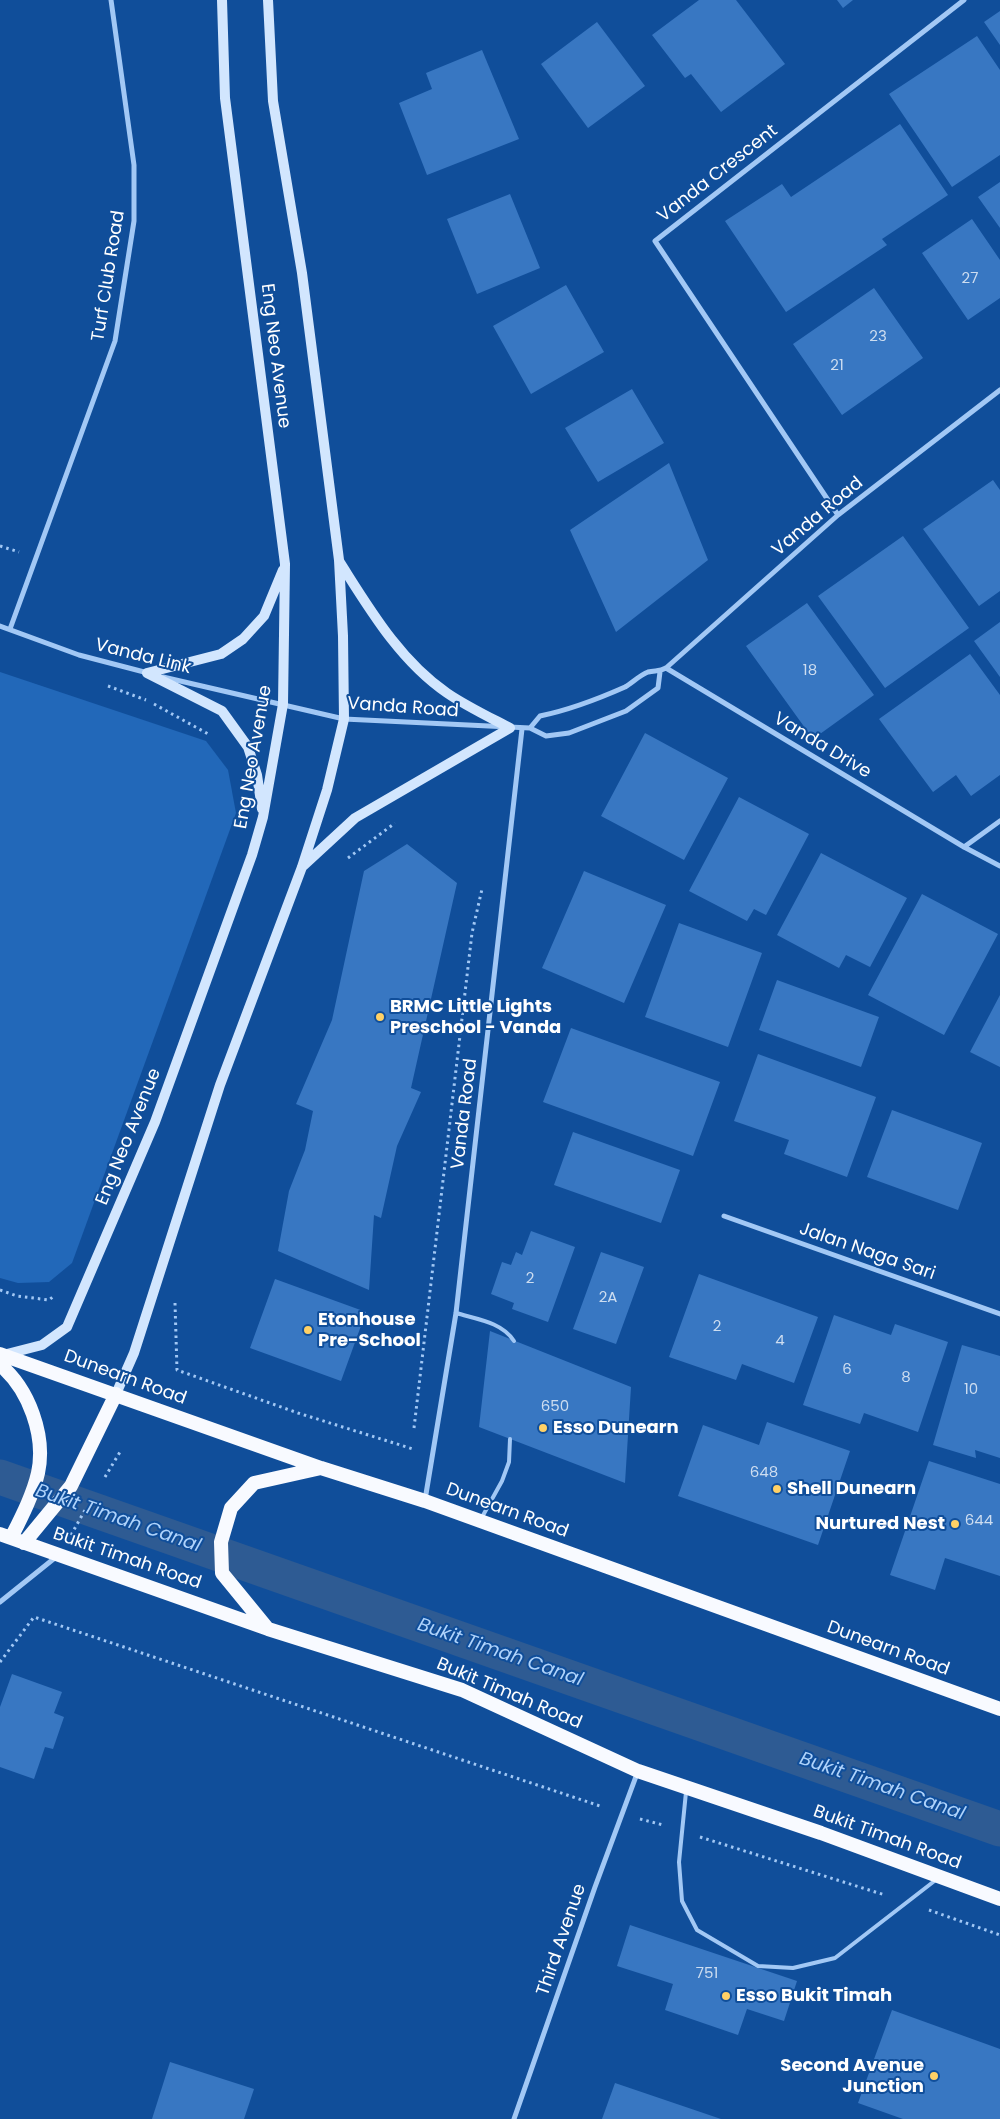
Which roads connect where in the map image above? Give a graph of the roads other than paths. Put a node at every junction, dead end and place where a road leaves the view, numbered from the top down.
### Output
1 (111, 0) edge
2 (222, 0) edge
3 (268, 0) edge
4 (964, 0) edge
5 (1000, 390) edge
6 (838, 515) junction
7 (339, 560) junction
8 (285, 564) junction
9 (0, 626) edge
10 (10, 629) junction
11 (666, 668) junction
12 (660, 672) junction
13 (147, 673) junction
14 (283, 704) junction
15 (344, 719) junction
16 (510, 728) junction
17 (530, 728) junction
18 (522, 729) junction
19 (263, 817) junction
20 (1000, 821) edge
21 (964, 847) junction
22 (1000, 866) edge
23 (302, 867) junction
24 (724, 1216) dead end
25 (456, 1313) junction
26 (1000, 1314) edge
27 (514, 1341) dead end
28 (1, 1358) edge
29 (116, 1394) junction
30 (510, 1439) dead end
31 (321, 1468) junction
32 (425, 1501) junction
33 (480, 1521) junction
34 (6, 1536) edge
35 (24, 1543) junction
36 (58, 1555) junction
37 (0, 1602) edge
38 (268, 1628) junction
39 (1000, 1709) edge
40 (638, 1771) junction
41 (686, 1787) junction
42 (939, 1877) junction
43 (1000, 1899) edge
44 (514, 2119) edge

1 - 10 street, Turf Club Road
2 - 8 main road, Eng Neo Avenue
3 - 7 main road, Eng Neo Avenue
4 - 6 street, Vanda Crescent
5 - 6 street, Vanda Road
6 - 11 street, Vanda Road
7 - 15 main road, Eng Neo Avenue
7 - 16 main road
8 - 13 main road
8 - 14 main road, Eng Neo Avenue
9 - 10 street, Vanda Link
10 - 13 street, Vanda Link
11 - 12 street, Vanda Road
11 - 21 street, Vanda Drive
12 - 17 street, Vanda Road
12 - 17 street, Vanda Road
13 - 14 street, Vanda Link
13 - 19 main road
14 - 15 street, Vanda Road
14 - 19 main road, Eng Neo Avenue
15 - 16 street, Vanda Road
15 - 23 main road, Eng Neo Avenue
16 - 18 street, Vanda Road
16 - 23 main road
17 - 18 street, Vanda Road
18 - 25 street, Vanda Road
19 - 28 main road, Eng Neo Avenue
20 - 21 street
21 - 22 street, Vanda Drive
23 - 29 main road, Eng Neo Avenue
24 - 26 street, Jalan Naga Sari
25 - 27 lane
25 - 32 street, Vanda Road
28 - 29 highway, Dunearn Road
28 - 34 highway
29 - 31 highway, Dunearn Road
29 - 35 highway
30 - 33 lane
31 - 32 highway, Dunearn Road
31 - 38 highway
32 - 33 highway, Dunearn Road
33 - 39 highway, Dunearn Road
34 - 35 highway, Bukit Timah Road
35 - 36 highway, Bukit Timah Road
36 - 37 street
36 - 38 highway, Bukit Timah Road
38 - 40 highway, Bukit Timah Road
40 - 41 highway, Bukit Timah Road
40 - 44 street, Third Avenue
41 - 42 highway, Bukit Timah Road
41 - 42 lane
42 - 43 highway, Bukit Timah Road

